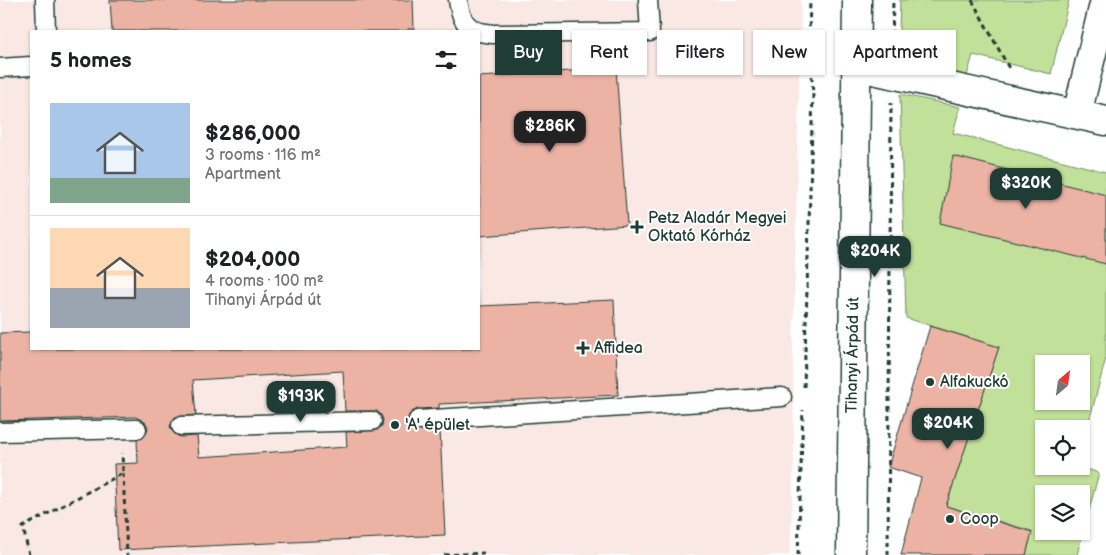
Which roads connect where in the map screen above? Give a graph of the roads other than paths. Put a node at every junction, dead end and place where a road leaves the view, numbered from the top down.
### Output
1 (45, 0) edge
2 (458, 0) edge
3 (648, 0) edge
4 (856, 0) edge
5 (1105, 0) edge
6 (46, 30) edge
7 (475, 30) edge
8 (856, 30) edge
9 (480, 32) edge
10 (30, 66) edge
11 (0, 68) edge
12 (855, 75) edge
13 (900, 75) edge
14 (1077, 114) junction
15 (1106, 121) edge
16 (782, 397) dead end
17 (418, 420) dead end
18 (372, 422) dead end
19 (180, 426) dead end
20 (129, 429) road end
21 (0, 432) edge
22 (851, 555) edge

1 - 6 lane
2 - 7 lane
3 - 9 lane
4 - 8 street, Tihanyi Árpád út
5 - 14 street
10 - 11 lane
12 - 22 street, Tihanyi Árpád út
13 - 14 street
14 - 15 street
16 - 17 lane
18 - 19 lane
20 - 21 lane

